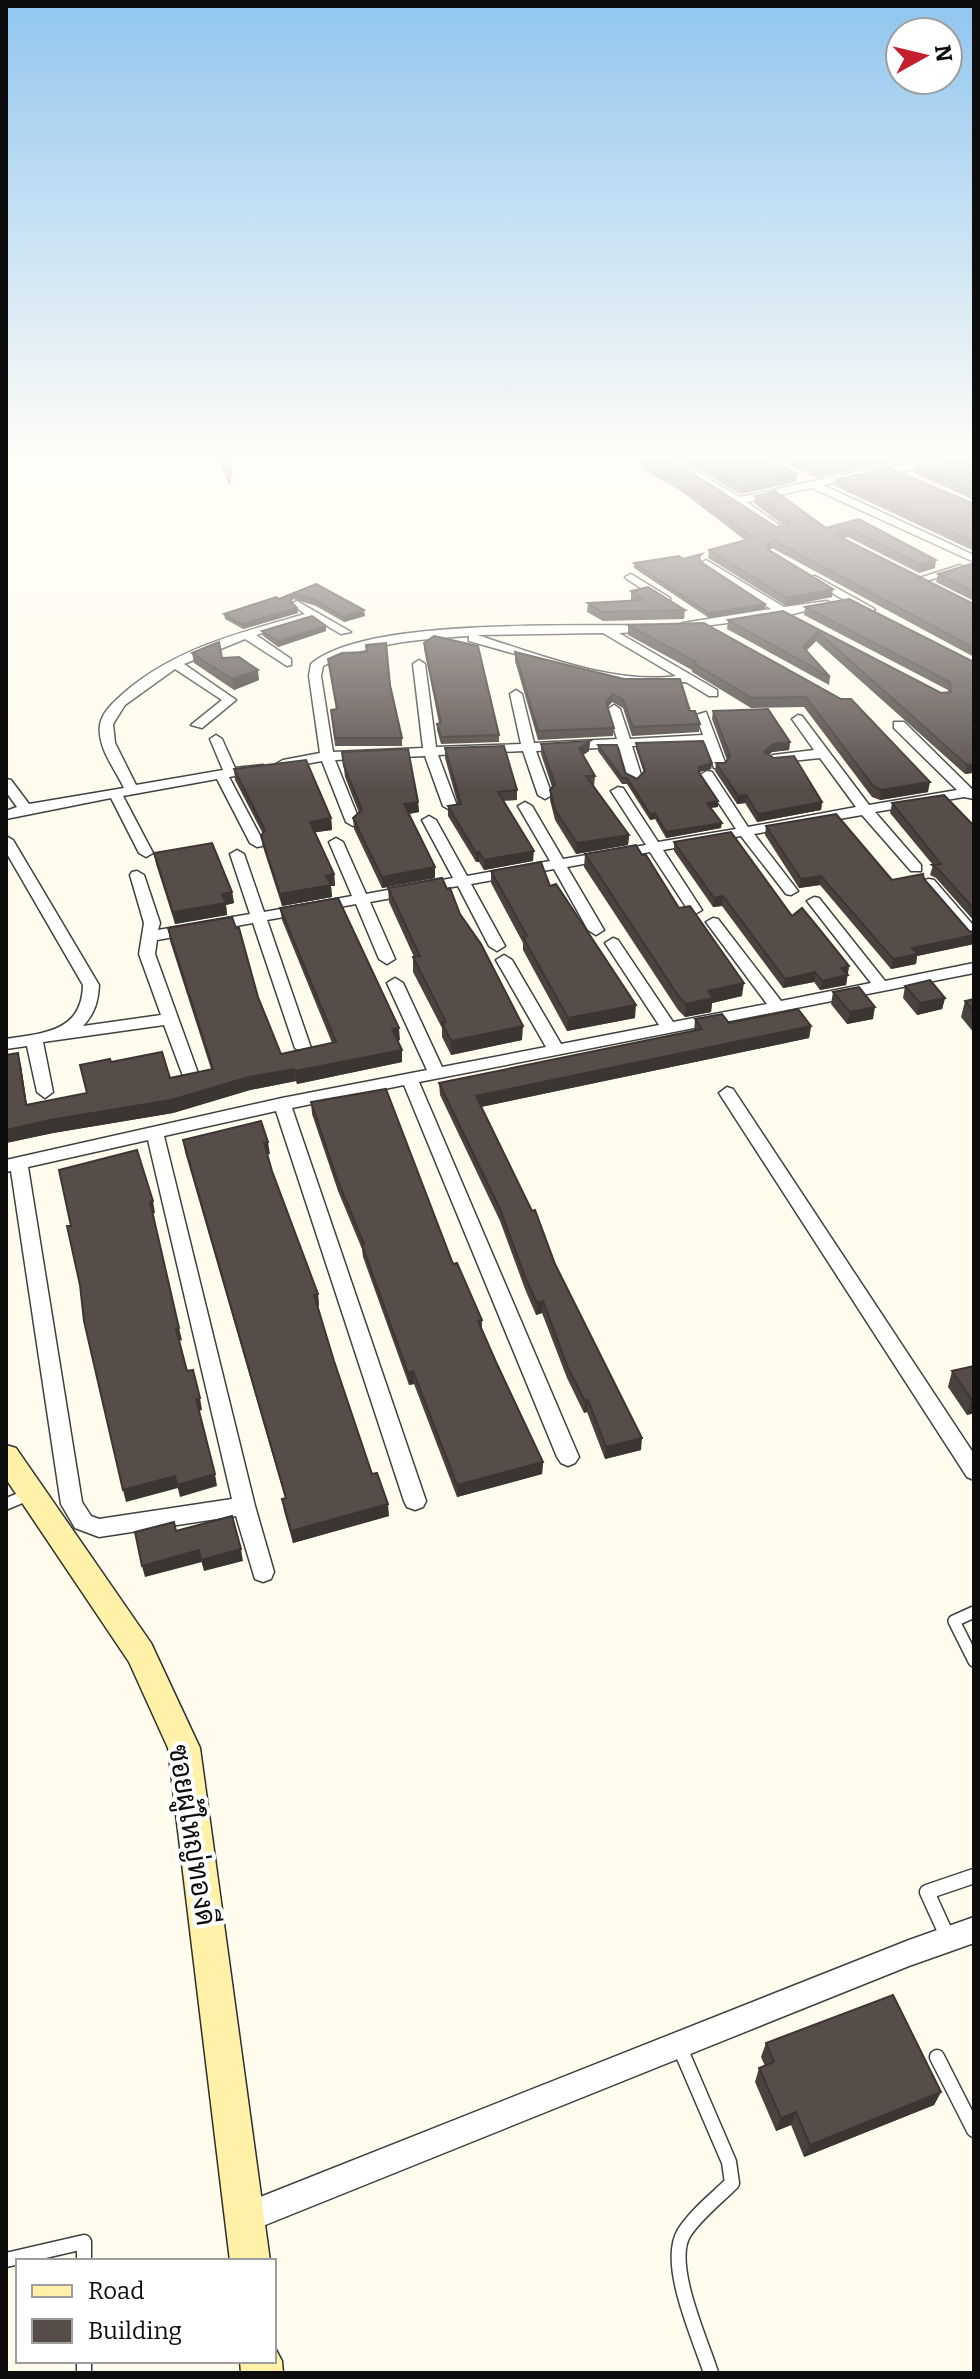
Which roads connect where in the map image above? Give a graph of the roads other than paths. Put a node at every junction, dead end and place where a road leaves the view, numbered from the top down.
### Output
1 (714, 568) edge
2 (956, 568) edge
3 (800, 570) edge
4 (906, 574) edge
5 (631, 577) dead end
6 (919, 580) junction
7 (933, 587) edge
8 (850, 600) junction
9 (297, 604) edge
10 (782, 612) junction
11 (316, 614) junction
12 (877, 614) edge
13 (704, 624) junction
14 (805, 624) edge
15 (671, 628) edge
16 (657, 629) edge
17 (607, 631) junction
18 (345, 632) dead end
19 (717, 632) edge
20 (246, 634) junction
21 (462, 634) junction
22 (287, 662) dead end
23 (174, 663) junction
24 (419, 664) dead end
25 (690, 678) junction
26 (713, 693) dead end
27 (516, 694) dead end
28 (614, 709) dead end
29 (702, 715) dead end
30 (798, 719) dead end
31 (197, 725) dead end
32 (899, 725) dead end
33 (216, 739) dead end
34 (711, 739) junction
35 (623, 745) junction
36 (528, 747) junction
37 (430, 752) junction
38 (825, 753) junction
39 (327, 756) junction
40 (773, 759) edge
41 (719, 765) edge
42 (226, 774) junction
43 (707, 775) dead end
44 (635, 778) edge
45 (6, 783) edge
46 (132, 790) junction
47 (618, 791) dead end
48 (115, 793) junction
49 (545, 795) dead end
50 (970, 795) edge
51 (450, 806) edge
52 (525, 806) dead end
53 (25, 809) junction
54 (865, 810) junction
55 (6, 815) edge
56 (429, 820) dead end
57 (353, 822) edge
58 (744, 831) junction
59 (6, 840) edge
60 (336, 842) dead end
61 (257, 843) dead end
62 (655, 847) junction
63 (146, 853) dead end
64 (237, 854) dead end
65 (558, 864) junction
66 (916, 868) dead end
67 (137, 875) dead end
68 (461, 882) junction
69 (929, 883) edge
70 (791, 891) dead end
71 (361, 899) junction
72 (814, 901) dead end
73 (695, 910) edge
74 (257, 918) junction
75 (713, 922) dead end
76 (596, 930) dead end
77 (974, 935) edge
78 (152, 936) junction
79 (613, 943) dead end
80 (387, 959) dead end
81 (974, 968) edge
82 (395, 983) dead end
83 (881, 986) junction
84 (776, 1005) junction
85 (170, 1019) junction
86 (669, 1028) junction
87 (60, 1035) junction
88 (34, 1039) junction
89 (6, 1044) edge
90 (303, 1048) edge
91 (556, 1050) junction
92 (437, 1074) junction
93 (191, 1076) edge
94 (410, 1080) junction
95 (45, 1092) dead end
96 (727, 1093) dead end
97 (282, 1104) junction
98 (155, 1133) junction
99 (13, 1165) edge
100 (6, 1456) edge
101 (568, 1457) dead end
102 (974, 1471) edge
103 (20, 1498) edge
104 (415, 1501) dead end
105 (244, 1506) junction
106 (263, 1572) dead end
107 (974, 1612) edge
108 (974, 1661) edge
109 (974, 1876) edge
110 (961, 1935) edge
111 (678, 2045) junction
112 (937, 2057) dead end
113 (974, 2130) edge
114 (245, 2218) junction
115 (84, 2259) edge
116 (250, 2259) edge
117 (6, 2260) edge
118 (711, 2373) edge

1 - 10 street
2 - 6 street
3 - 8 street
4 - 6 street
5 - 13 street
6 - 7 street
8 - 10 street
8 - 12 street
9 - 11 street
10 - 13 street
10 - 14 street
11 - 18 street
11 - 20 street
13 - 15 street
13 - 19 street
16 - 17 street
17 - 21 street
17 - 25 street
20 - 22 street
20 - 23 street
21 - 25 street
21 - 39 street
23 - 31 street
23 - 46 street
24 - 37 street
25 - 26 street
27 - 36 street
28 - 35 street
29 - 34 street
30 - 38 street
32 - 50 street
33 - 42 street
34 - 35 street
34 - 41 street
35 - 36 street
35 - 44 street
36 - 37 street
36 - 49 street
37 - 39 street
37 - 51 street
38 - 40 street
38 - 54 street
39 - 42 street
39 - 57 street
42 - 46 street
42 - 61 street
43 - 58 street
45 - 53 street
46 - 48 street
47 - 62 street
48 - 53 street
48 - 63 street
50 - 54 street
52 - 65 street
53 - 55 street
54 - 58 street
54 - 66 street
56 - 68 street
58 - 62 street
58 - 70 street
59 - 87 street
60 - 71 street
62 - 65 street
62 - 73 street
64 - 74 street
65 - 68 street
65 - 76 street
67 - 78 street
68 - 71 street
68 - 91 street
69 - 77 street
71 - 74 street
71 - 80 street
72 - 83 street
74 - 78 street
74 - 90 street
75 - 84 street
78 - 85 street
79 - 86 street
81 - 83 street
82 - 92 street
83 - 84 street
84 - 86 street
85 - 87 street
85 - 93 street
86 - 91 street
87 - 88 street
88 - 89 street
88 - 95 street
91 - 92 street
92 - 94 street
94 - 97 street
94 - 101 street
96 - 102 street
97 - 98 street
97 - 104 street
98 - 99 street
98 - 105 street
99 - 105 street
100 - 103 street, ซอยผู้ใหญ่ทองดี
103 - 114 street, ซอยผู้ใหญ่ทองดี
105 - 106 street
107 - 108 lane
109 - 110 lane
110 - 111 street
111 - 114 street
111 - 118 lane
112 - 113 lane
114 - 116 street, ซอยผู้ใหญ่ทองดี
115 - 117 lane

